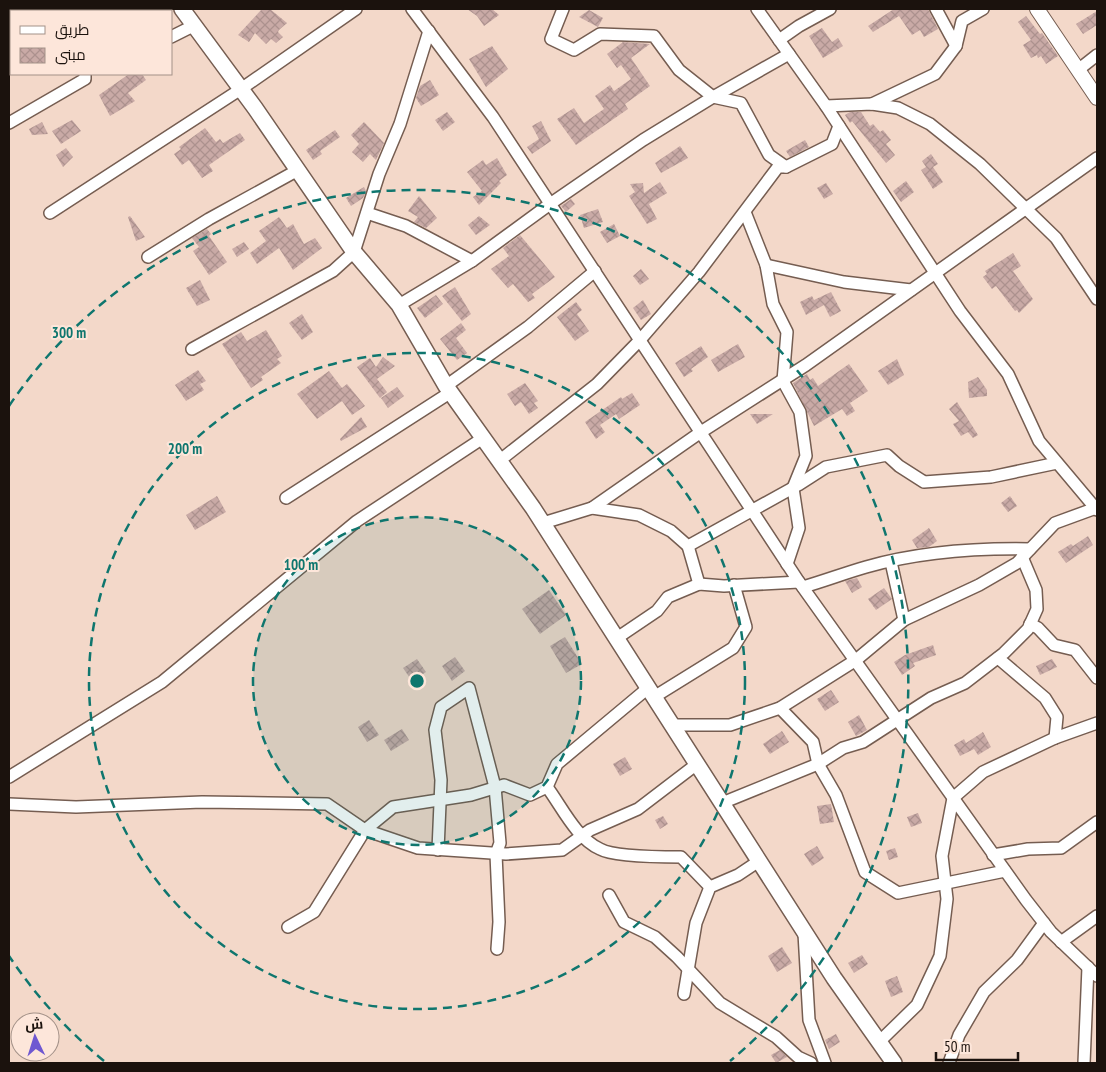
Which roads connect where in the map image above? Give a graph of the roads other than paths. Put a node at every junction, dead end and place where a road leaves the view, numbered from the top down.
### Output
1 (182, 9) edge
2 (356, 9) edge
3 (412, 9) edge
4 (563, 9) edge
5 (757, 9) edge
6 (830, 9) edge
7 (936, 9) edge
8 (983, 9) edge
9 (1037, 9) edge
10 (195, 25) junction
11 (429, 31) junction
12 (172, 36) edge
13 (779, 40) junction
14 (956, 46) junction
15 (789, 54) junction
16 (1097, 55) edge
17 (1078, 70) junction
18 (89, 75) edge
19 (240, 89) junction
20 (713, 97) junction
21 (1097, 98) edge
22 (872, 104) junction
23 (826, 106) junction
24 (9, 124) edge
25 (839, 126) junction
26 (1097, 158) edge
27 (786, 167) junction
28 (298, 170) junction
29 (550, 204) junction
30 (1024, 208) junction
31 (745, 212) junction
32 (50, 213) dead end
33 (367, 213) junction
34 (354, 252) junction
35 (148, 257) dead end
36 (472, 261) junction
37 (766, 265) junction
38 (595, 271) junction
39 (935, 272) junction
40 (912, 290) junction
41 (1097, 299) edge
42 (399, 305) junction
43 (640, 340) junction
44 (192, 349) dead end
45 (784, 381) junction
46 (448, 389) junction
47 (701, 432) junction
48 (483, 438) junction
49 (499, 461) junction
50 (1057, 463) junction
51 (793, 488) junction
52 (286, 498) dead end
53 (592, 508) junction
54 (752, 509) junction
55 (1097, 509) edge
56 (543, 523) junction
57 (688, 546) junction
58 (1026, 553) junction
59 (891, 562) junction
60 (787, 564) junction
61 (699, 584) junction
62 (734, 585) junction
63 (801, 585) junction
64 (904, 620) junction
65 (1030, 624) junction
66 (616, 638) junction
67 (998, 658) junction
68 (856, 660) junction
69 (1097, 678) edge
70 (651, 692) junction
71 (780, 708) junction
72 (897, 718) junction
73 (1097, 723) edge
74 (672, 725) junction
75 (1055, 738) junction
76 (697, 764) junction
77 (818, 764) junction
78 (9, 777) edge
79 (495, 787) junction
80 (547, 787) junction
81 (953, 798) junction
82 (441, 801) junction
83 (722, 803) junction
84 (9, 804) edge
85 (1097, 822) edge
86 (366, 830) junction
87 (582, 836) junction
88 (438, 850) junction
89 (496, 854) junction
90 (993, 855) junction
91 (759, 861) junction
92 (1005, 870) junction
93 (945, 883) junction
94 (710, 887) junction
95 (609, 895) dead end
96 (1097, 916) edge
97 (1044, 923) junction
98 (288, 927) dead end
99 (804, 930) junction
100 (1061, 942) junction
101 (497, 949) dead end
102 (1088, 967) junction
103 (688, 968) junction
104 (1097, 976) edge
105 (684, 994) dead end
106 (879, 1042) junction
107 (811, 1063) edge
108 (824, 1063) edge
109 (894, 1063) edge
110 (949, 1063) edge
111 (1084, 1063) edge

1 - 10 main road
2 - 19 street
3 - 11 street
4 - 20 street
5 - 13 street
6 - 13 street
7 - 14 street
8 - 14 street
9 - 17 street
10 - 12 street
10 - 19 main road
11 - 29 street
11 - 33 street
13 - 15 street
14 - 22 street
15 - 20 street
15 - 23 street
16 - 17 street
17 - 21 street
18 - 24 street
19 - 28 main road
19 - 32 street
20 - 27 street
20 - 29 street
22 - 23 street
22 - 30 street
23 - 25 street
25 - 27 street
25 - 39 street
26 - 30 street
27 - 31 street
28 - 34 main road
28 - 35 street
29 - 36 street
29 - 38 street
30 - 39 street
30 - 41 street
31 - 37 street
31 - 43 street
33 - 34 street
33 - 36 street
34 - 42 main road
34 - 44 street
36 - 42 street
37 - 40 street
37 - 45 street
38 - 43 street
38 - 46 street
39 - 40 street
39 - 50 street
40 - 45 street
42 - 46 main road
43 - 47 street
43 - 49 street
45 - 47 street
45 - 51 street
46 - 48 main road
46 - 52 street
47 - 53 street
47 - 54 street
48 - 49 main road
48 - 78 street
49 - 56 main road
50 - 51 street
50 - 55 street
51 - 54 street
51 - 60 street
53 - 56 street
53 - 57 street
54 - 57 street
54 - 60 street
55 - 58 street
56 - 66 main road
57 - 61 street
58 - 59 street
58 - 64 street
58 - 65 street
59 - 63 street
59 - 64 street
60 - 63 street
61 - 62 street
61 - 66 street
62 - 63 street
62 - 70 street
63 - 68 street
64 - 68 street
65 - 67 street
65 - 69 street
66 - 70 main road
67 - 72 street
67 - 75 street
68 - 71 street
68 - 72 street
70 - 74 main road
70 - 80 street
71 - 74 street
71 - 77 street
72 - 77 street
72 - 81 street
73 - 75 street
74 - 76 main road
75 - 81 street
76 - 83 main road
76 - 87 street
77 - 83 street
77 - 93 street
79 - 80 street
79 - 82 street
79 - 82 street
79 - 89 street
80 - 87 street
81 - 90 street
81 - 93 street
82 - 86 street
82 - 88 street
83 - 91 main road
84 - 86 street
85 - 90 street
86 - 88 street
86 - 98 street
87 - 89 street
87 - 94 street
88 - 89 street
89 - 101 street
90 - 92 street
91 - 94 street
91 - 99 main road
92 - 93 street
92 - 97 street
93 - 106 street
94 - 103 street
95 - 103 street
96 - 100 street
97 - 100 street
97 - 110 street
99 - 106 main road
99 - 108 street
100 - 102 street
102 - 104 street
102 - 111 street
103 - 105 street
103 - 107 street
106 - 109 main road

